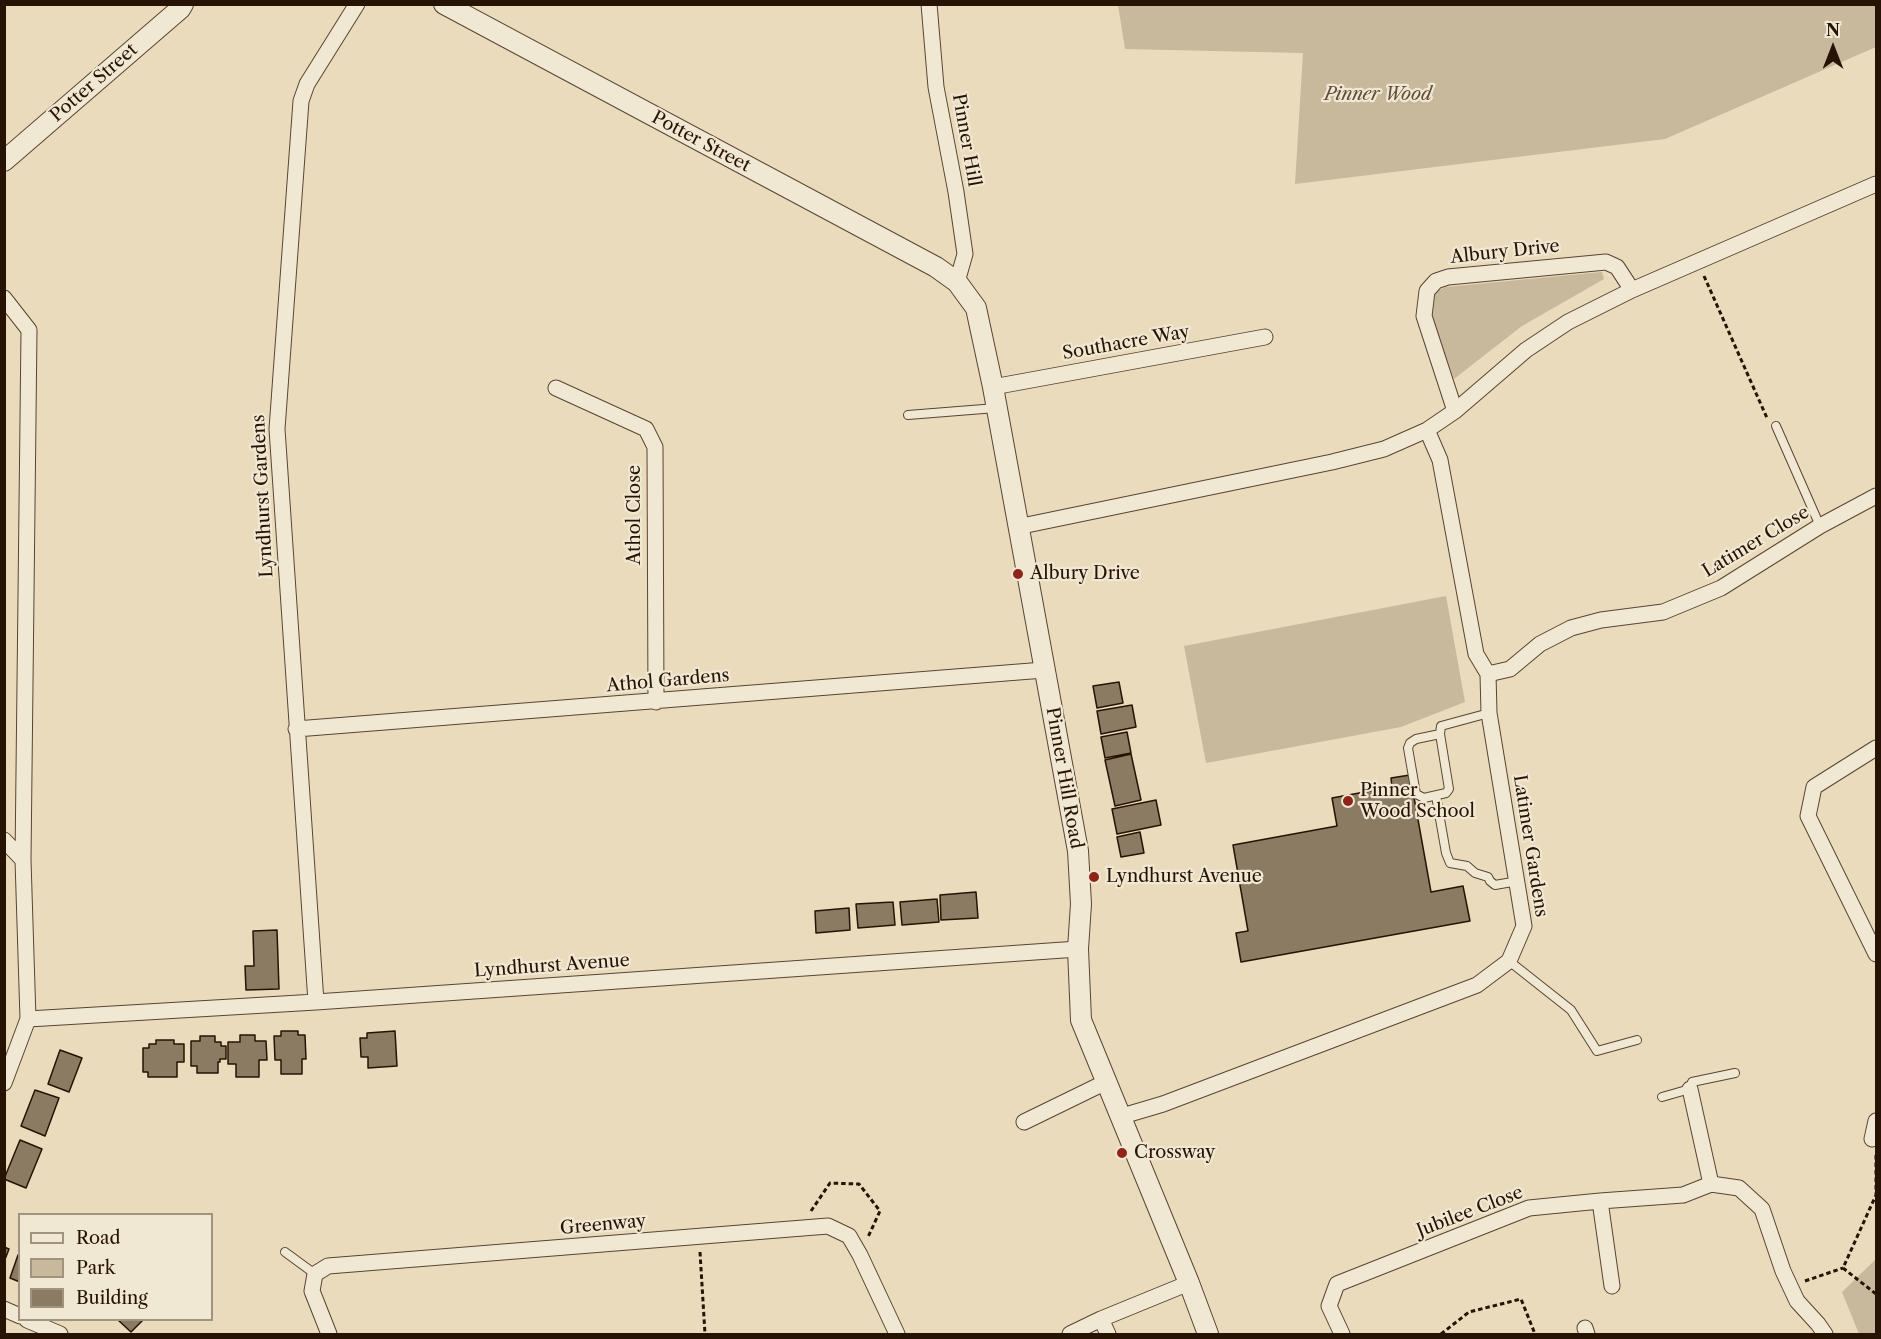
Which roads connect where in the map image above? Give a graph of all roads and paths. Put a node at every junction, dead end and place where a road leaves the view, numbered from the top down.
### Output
1 (183, 4) edge
2 (357, 4) edge
3 (444, 4) edge
4 (929, 4) edge
5 (4, 161) edge
6 (1876, 184) edge
7 (1698, 261) junction
8 (957, 282) junction
9 (1632, 290) junction
10 (4, 298) edge
11 (1265, 337) dead end
12 (993, 387) junction
13 (556, 388) dead end
14 (996, 408) junction
15 (1455, 411) junction
16 (908, 415) dead end
17 (1776, 426) joint
18 (1427, 430) junction
19 (1876, 496) edge
20 (1820, 526) junction
21 (1017, 527) junction
22 (1044, 670) junction
23 (1488, 674) junction
24 (656, 702) junction
25 (1489, 712) junction
26 (296, 729) junction
27 (1440, 734) junction
28 (1876, 748) edge
29 (1436, 796) junction
30 (4, 840) edge
31 (23, 860) junction
32 (1518, 881) junction
33 (1078, 949) junction
34 (1876, 954) edge
35 (1509, 961) junction
36 (316, 1002) junction
37 (28, 1019) junction
38 (1637, 1040) dead end
39 (1735, 1073) dead end
40 (1106, 1082) junction
41 (4, 1083) edge
42 (1690, 1089) junction
43 (1662, 1097) dead end
44 (1119, 1117) junction
45 (1024, 1122) dead end
46 (1875, 1127) edge
47 (1711, 1184) junction
48 (1600, 1201) junction
49 (800, 1227) junction
50 (699, 1236) junction
51 (285, 1252) dead end
52 (860, 1255) junction
53 (1843, 1268) junction
54 (315, 1274) junction
55 (1190, 1283) junction
56 (1612, 1286) dead end
57 (1790, 1287) junction
58 (1876, 1294) edge
59 (1101, 1319) junction
60 (29, 1321) edge
61 (60, 1335) edge
62 (329, 1335) edge
63 (705, 1335) edge
64 (897, 1335) edge
65 (1070, 1335) edge
66 (1108, 1335) edge
67 (1208, 1335) edge
68 (1342, 1335) edge
69 (1441, 1335) edge
70 (1536, 1335) edge
71 (1825, 1335) edge

1 - 5 street, Potter Street
2 - 26 street, Lyndhurst Gardens
3 - 8 street, Potter Street
4 - 8 street, Pinner Hill
6 - 7 street
7 - 9 street
7 - 17 path
8 - 12 street, Pinner Hill Road
9 - 15 street
9 - 15 street, Albury Drive
10 - 31 street
11 - 12 street, Southacre Way
12 - 14 street, Pinner Hill Road
13 - 24 street, Athol Close
14 - 16 lane
14 - 21 street, Pinner Hill Road
15 - 18 street
17 - 20 lane
18 - 21 street
18 - 23 street, Latimer Gardens
19 - 20 street, Latimer Close
20 - 23 street, Latimer Close
21 - 22 street, Pinner Hill Road
22 - 24 street, Athol Gardens
22 - 33 street, Pinner Hill Road
23 - 25 street, Latimer Gardens
24 - 26 street, Athol Gardens
25 - 27 lane
25 - 32 street, Latimer Gardens
26 - 36 street, Lyndhurst Gardens
27 - 29 lane
27 - 29 lane
28 - 34 street
29 - 32 lane
30 - 31 street
31 - 37 street
32 - 35 street, Latimer Gardens
33 - 36 street, Lyndhurst Avenue
33 - 40 street, Pinner Hill Road
35 - 38 lane
35 - 44 street, Latimer Gardens
36 - 37 street, Lyndhurst Avenue
37 - 41 street
39 - 42 lane
40 - 44 street, Pinner Hill Road
40 - 45 street
42 - 43 lane
42 - 47 street
44 - 55 street, Pinner Hill Road
46 - 53 path
47 - 48 street, Jubilee Close
47 - 57 street
48 - 56 street
48 - 68 street, Jubilee Close
49 - 50 street, Greenway
49 - 52 street, Greenway
49 - 52 path
50 - 54 street, Greenway
50 - 63 path
51 - 54 lane
52 - 64 street, Greenway
53 - 57 path
53 - 58 path
54 - 62 street
55 - 59 street
55 - 67 street, Pinner Hill Road
57 - 71 street
59 - 65 street
59 - 66 street
60 - 61 street
69 - 70 path

